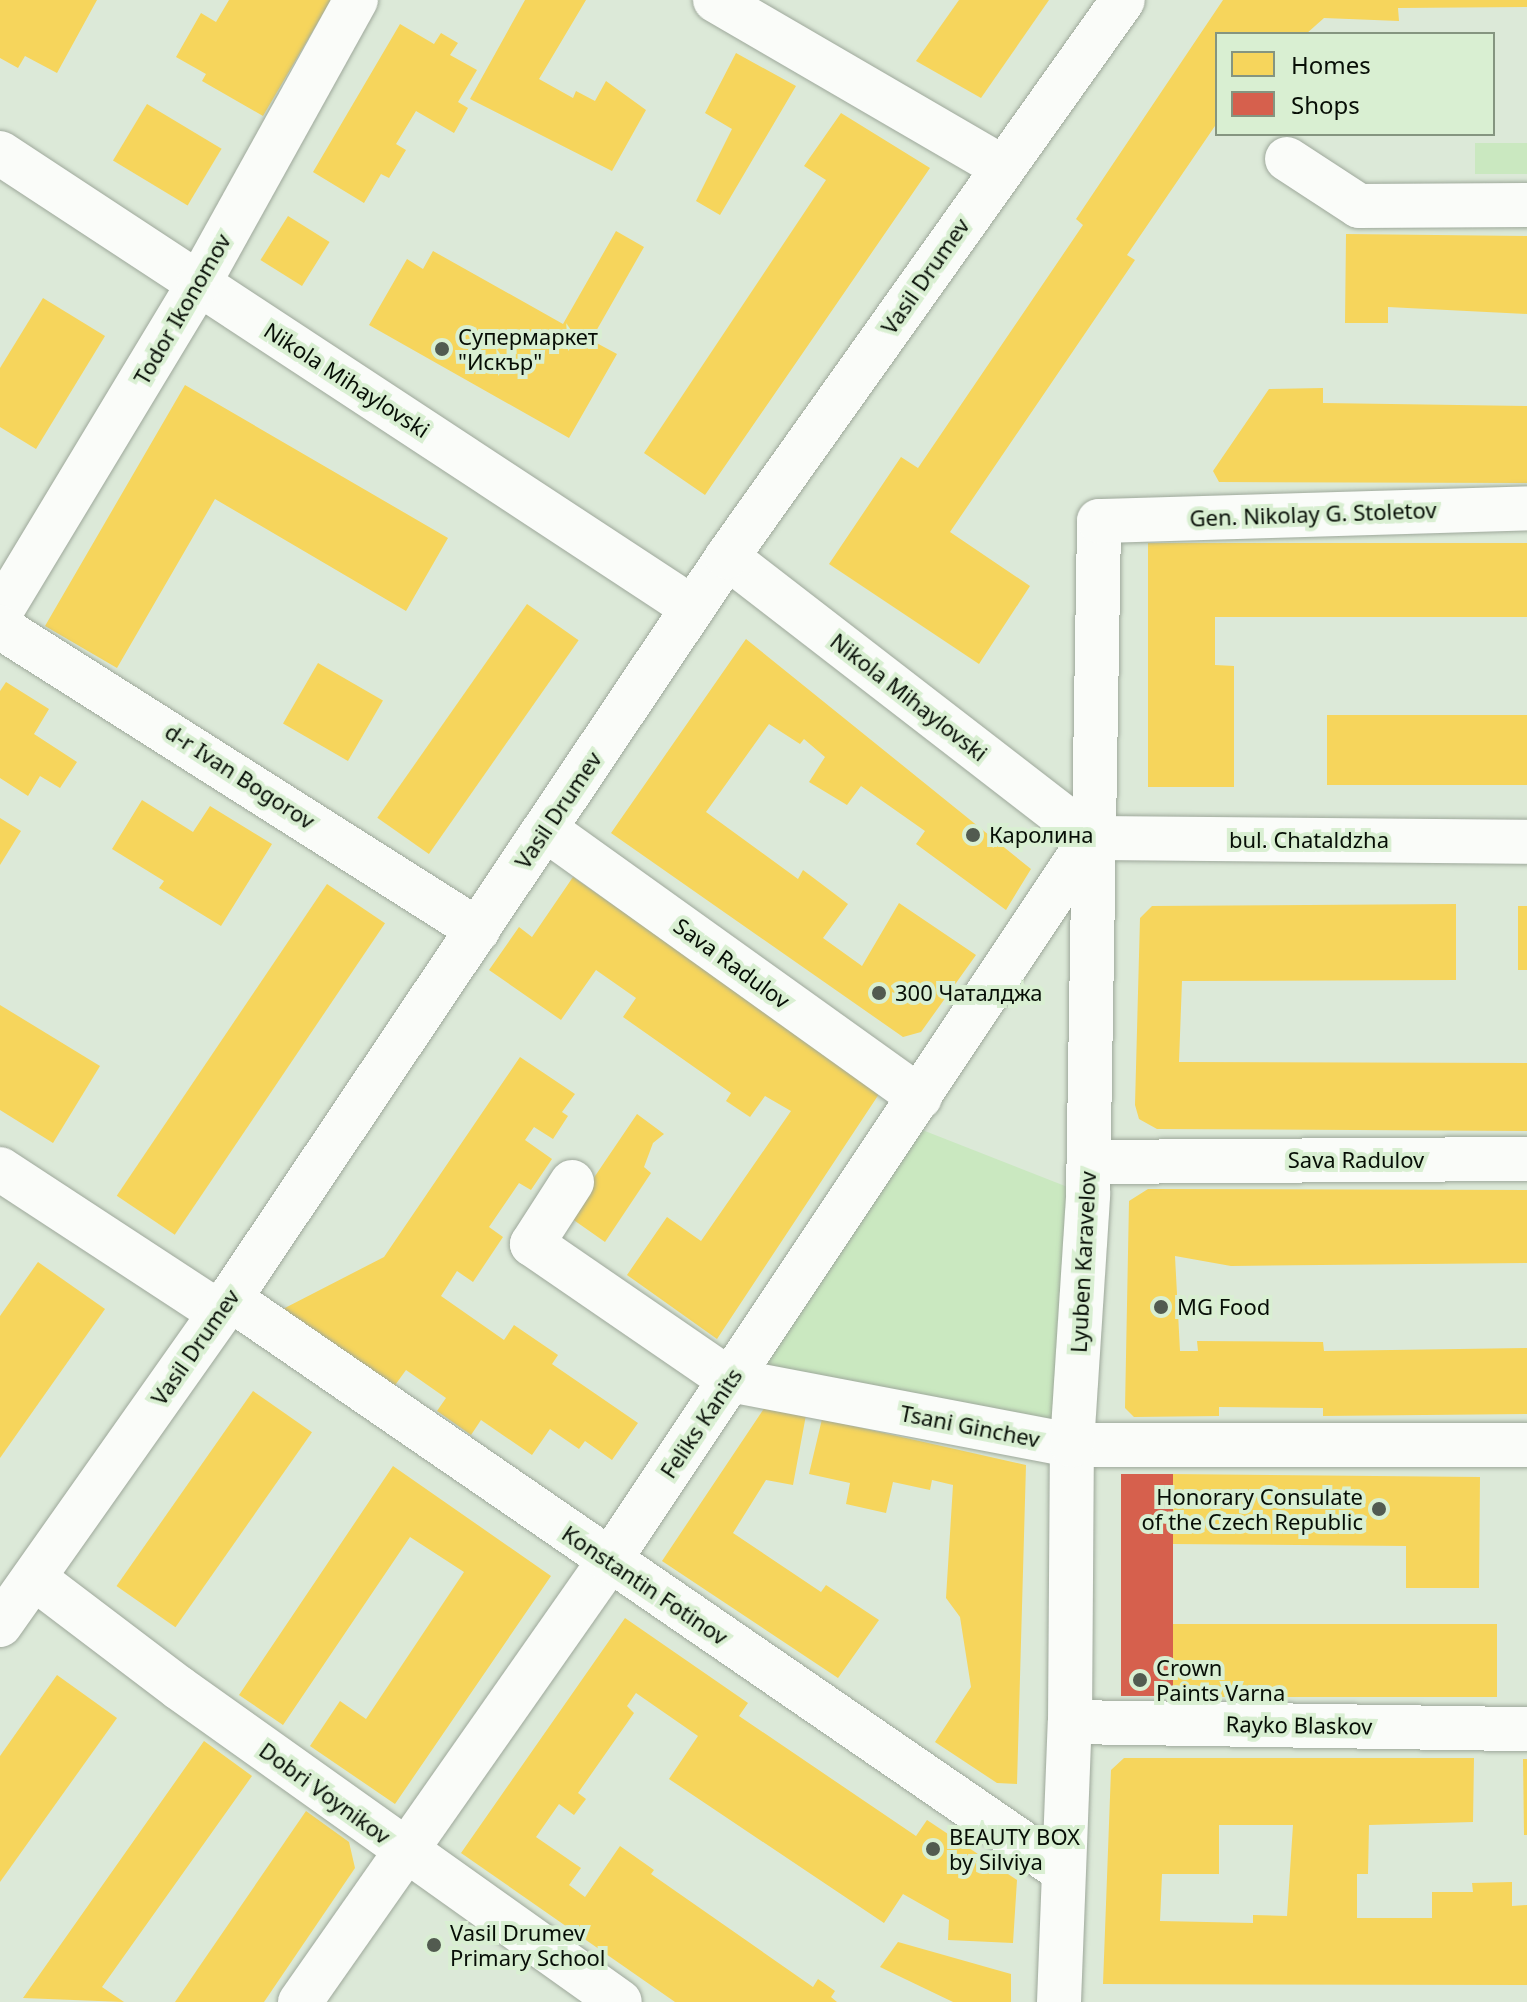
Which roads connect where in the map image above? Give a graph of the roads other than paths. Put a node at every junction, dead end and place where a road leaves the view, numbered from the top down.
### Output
1 (356, 0) edge
2 (715, 0) edge
3 (1123, 0) edge
4 (0, 153) edge
5 (1287, 159) dead end
6 (1002, 167) junction
7 (1527, 205) edge
8 (199, 283) junction
9 (1527, 508) edge
10 (1099, 521) joint
11 (727, 557) junction
12 (693, 608) junction
13 (0, 613) edge
14 (0, 627) edge
15 (545, 829) junction
16 (1091, 838) junction
17 (1527, 842) edge
18 (478, 930) junction
19 (920, 1097) junction
20 (1527, 1159) edge
21 (1089, 1162) junction
22 (0, 1169) edge
23 (572, 1182) dead end
24 (225, 1305) junction
25 (730, 1380) junction
26 (1072, 1445) junction
27 (1527, 1445) edge
28 (609, 1561) junction
29 (34, 1578) junction
30 (0, 1625) edge
31 (1070, 1722) junction
32 (1527, 1729) edge
33 (407, 1852) junction
34 (1062, 1870) junction
35 (300, 2002) edge
36 (620, 2002) edge
37 (1059, 2002) edge

1 - 8 street, Todor Ikonomov
2 - 6 street
3 - 6 street, Vasil Drumev
4 - 8 street, Nikola Mihaylovski
5 - 7 street
6 - 11 street, Vasil Drumev
8 - 12 street, Nikola Mihaylovski
8 - 13 street, Todor Ikonomov
9 - 10 street, Gen. Nikolay G. Stoletov
10 - 16 street, Lyuben Karavelov
11 - 12 street, Vasil Drumev
11 - 16 street, Nikola Mihaylovski
12 - 15 street, Vasil Drumev
14 - 18 street, d-r Ivan Bogorov
15 - 18 street, Vasil Drumev
15 - 19 street, Sava Radulov
16 - 17 street, bul. Chataldzha
16 - 19 street, Feliks Kanits
16 - 21 street, Lyuben Karavelov
18 - 24 street, Vasil Drumev
19 - 25 street, Feliks Kanits
20 - 21 street, Sava Radulov
21 - 26 street, Lyuben Karavelov
22 - 24 street, Konstantin Fotinov
23 - 25 street, Tsani Ginchev
24 - 28 street, Konstantin Fotinov
24 - 29 street, Vasil Drumev
25 - 26 street, Tsani Ginchev
25 - 28 street, Feliks Kanits
26 - 27 street, Tsani Ginchev
26 - 31 street, Lyuben Karavelov
28 - 33 street, Feliks Kanits
28 - 34 street, Konstantin Fotinov
29 - 30 street, Vasil Drumev
29 - 33 street, Dobri Voynikov
31 - 32 street, Rayko Blaskov
31 - 34 street, Lyuben Karavelov
33 - 35 street, Feliks Kanits
33 - 36 street, Dobri Voynikov
34 - 37 street, Lyuben Karavelov

